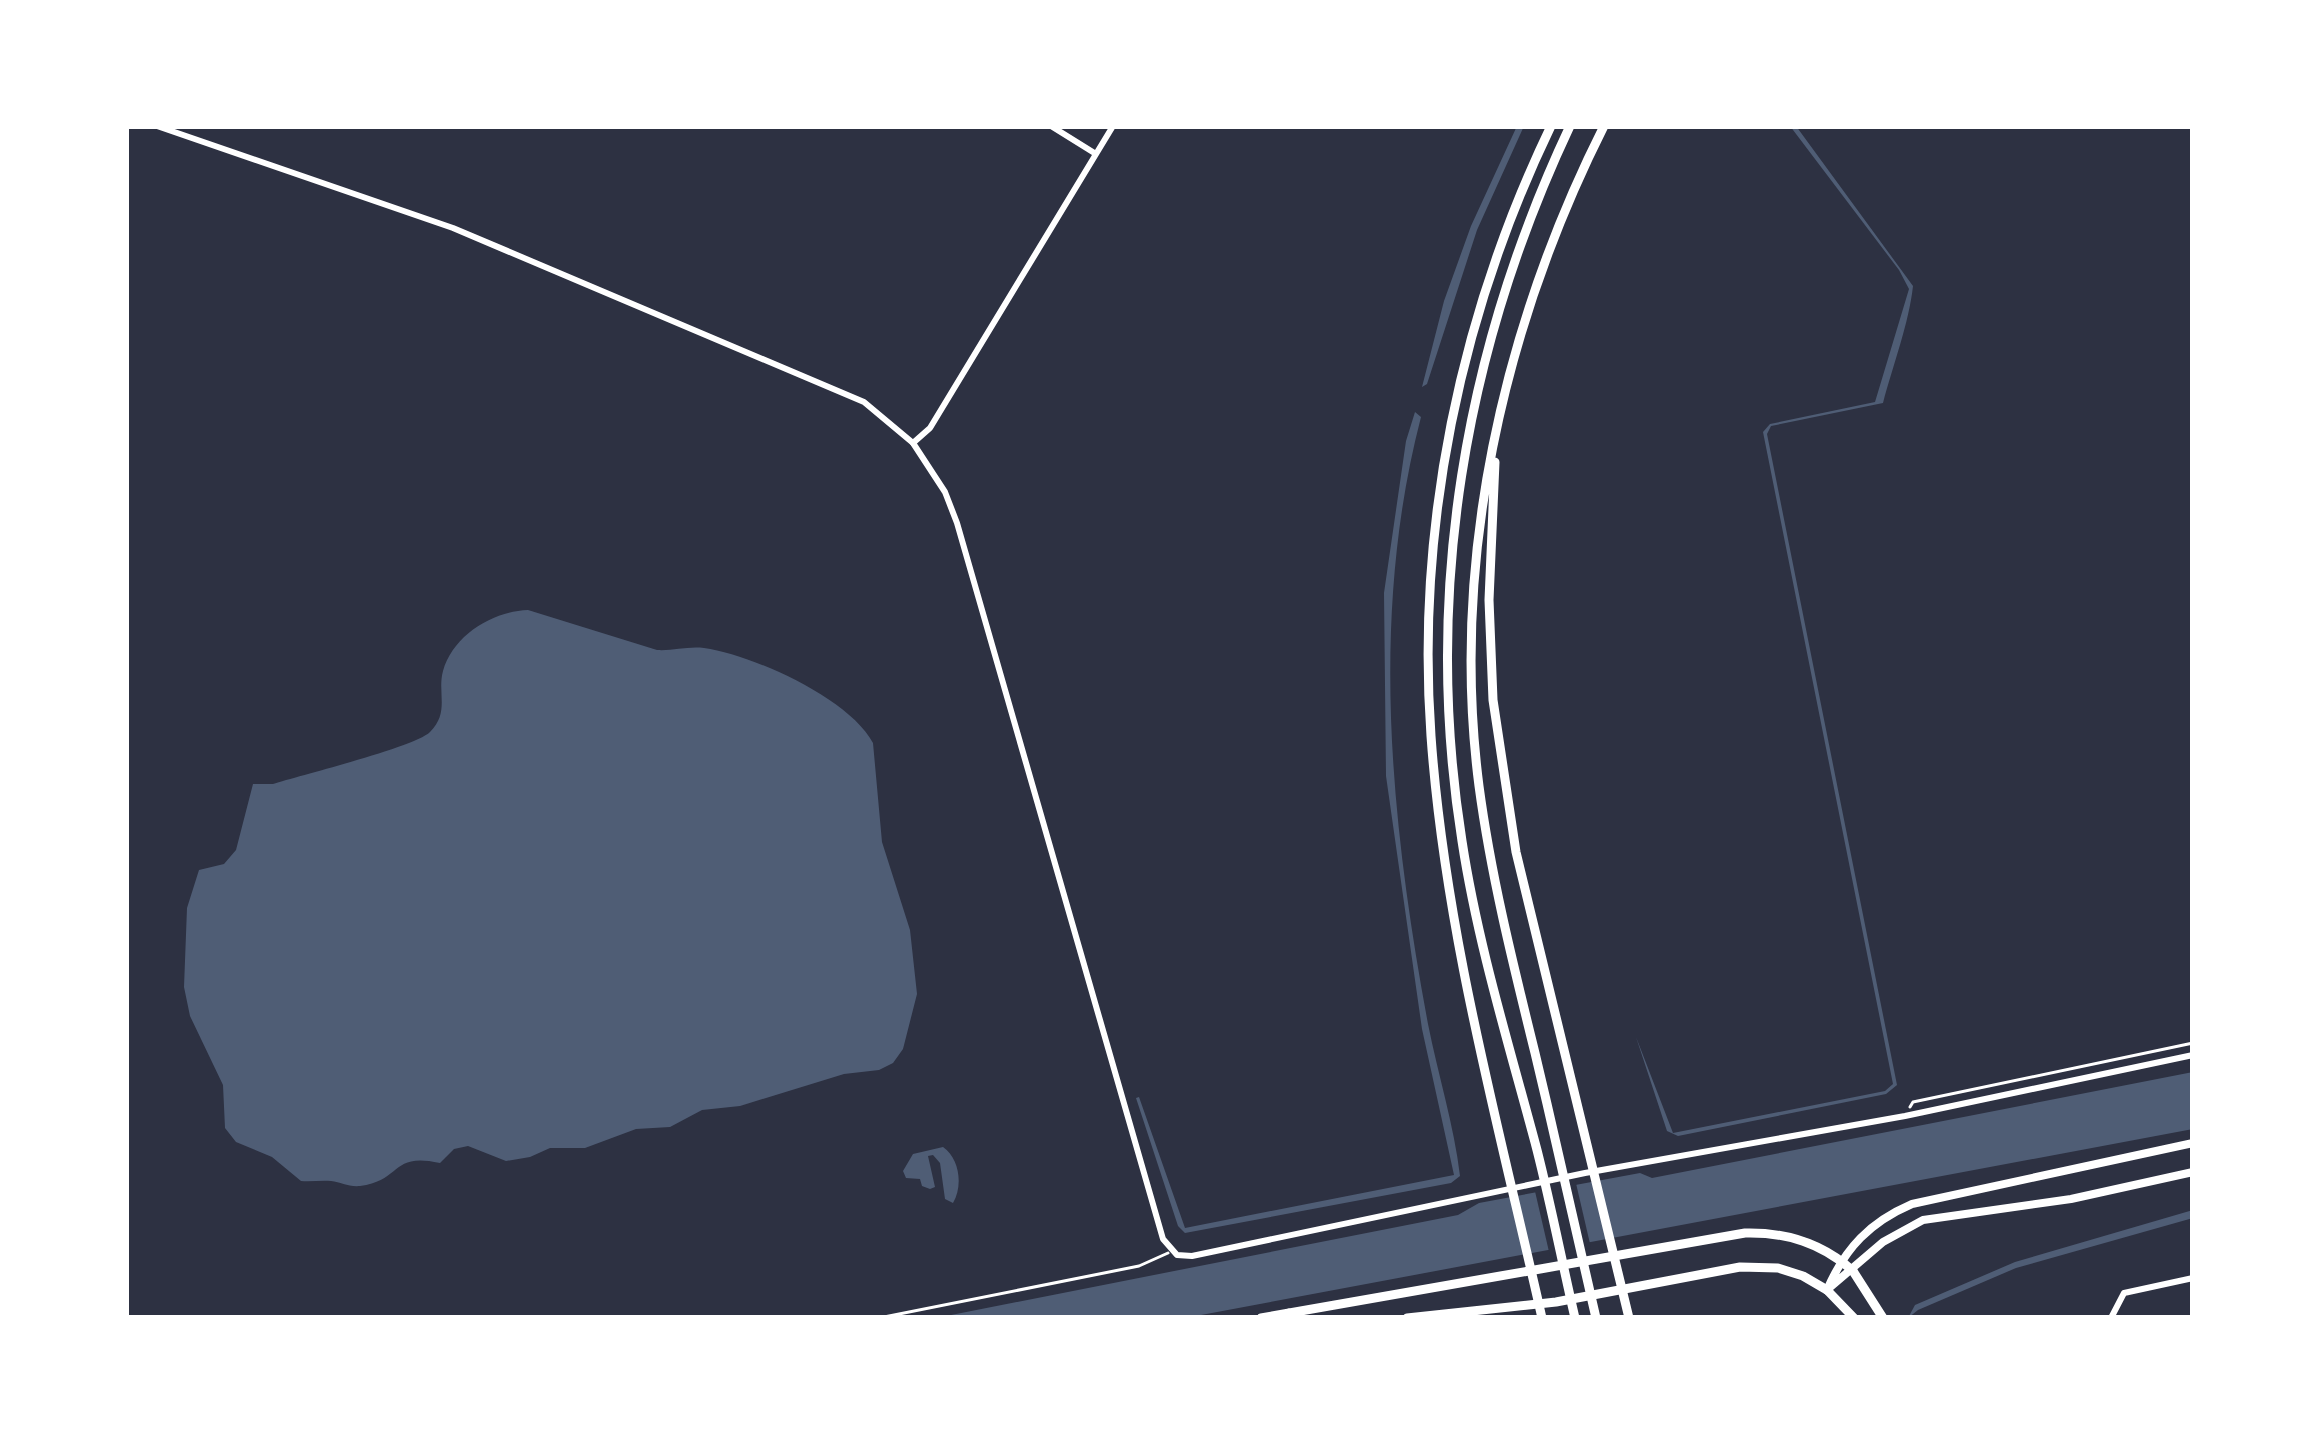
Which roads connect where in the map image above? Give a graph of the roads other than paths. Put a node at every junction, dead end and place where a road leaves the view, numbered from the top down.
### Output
1 (157, 126) edge
2 (1051, 126) edge
3 (1113, 126) edge
4 (1551, 126) edge
5 (1570, 126) edge
6 (1604, 126) edge
7 (1096, 154) junction
8 (1497, 432) junction
9 (913, 443) junction
10 (2193, 1055) edge
11 (2193, 1143) edge
12 (2193, 1172) edge
13 (1840, 1259) junction
14 (1853, 1271) junction
15 (2193, 1278) edge
16 (1827, 1289) junction
17 (1290, 1316) edge
18 (1628, 1317) edge
19 (1262, 1318) edge
20 (1407, 1318) edge
21 (1542, 1318) edge
22 (1575, 1318) edge
23 (1597, 1318) edge
24 (1854, 1318) edge
25 (1882, 1318) edge
26 (2110, 1318) edge

1 - 9 street
2 - 7 street
3 - 7 street
4 - 21 highway
5 - 22 highway
6 - 8 highway
7 - 9 street
8 - 18 highway
8 - 23 highway
9 - 10 street
11 - 13 main road
12 - 14 main road
13 - 14 highway
13 - 16 main road
13 - 17 highway
14 - 16 main road
14 - 25 highway
15 - 26 street
16 - 20 highway
16 - 24 highway
17 - 19 highway

